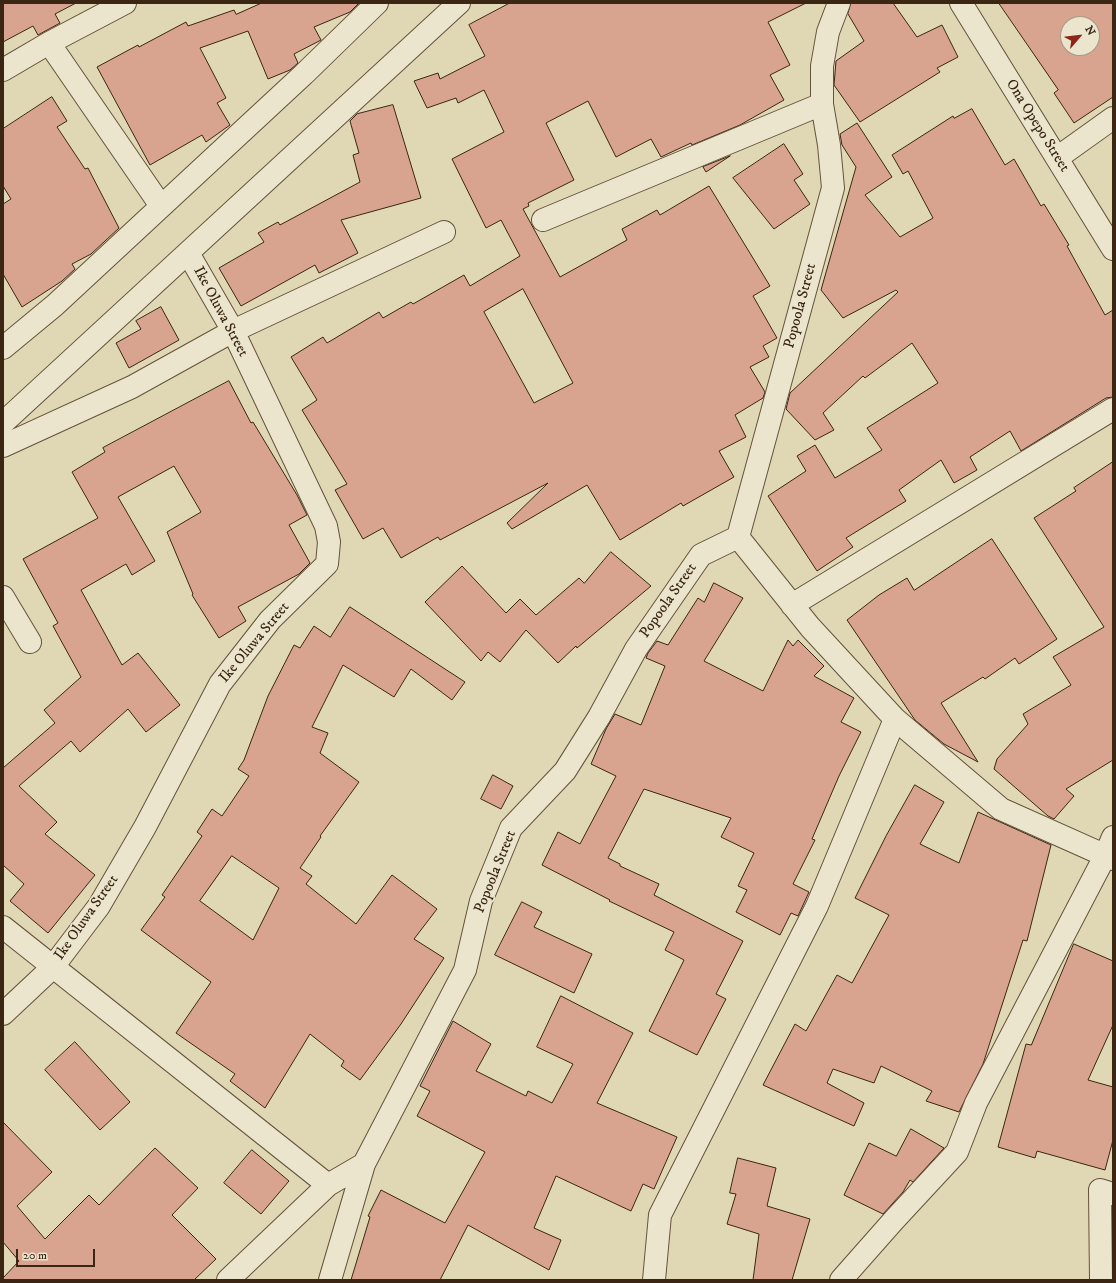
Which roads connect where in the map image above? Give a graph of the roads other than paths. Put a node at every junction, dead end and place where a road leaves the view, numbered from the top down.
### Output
1 (125, 3) edge
2 (377, 3) edge
3 (459, 3) edge
4 (839, 3) edge
5 (961, 3) edge
6 (49, 43) junction
7 (3, 70) edge
8 (822, 104) junction
9 (1113, 118) edge
10 (1057, 158) junction
11 (161, 206) junction
12 (543, 220) dead end
13 (444, 232) dead end
14 (1113, 249) edge
15 (188, 253) junction
16 (233, 331) junction
17 (3, 348) edge
18 (1113, 409) edge
19 (3, 423) edge
20 (3, 446) edge
21 (738, 537) junction
22 (3, 596) edge
23 (792, 605) junction
24 (30, 642) dead end
25 (895, 719) junction
26 (1110, 851) edge
27 (3, 927) edge
28 (52, 968) junction
29 (3, 1014) edge
30 (364, 1164) junction
31 (328, 1185) junction
32 (1107, 1192) edge
33 (228, 1280) edge
34 (330, 1280) edge
35 (654, 1280) edge
36 (841, 1280) edge
37 (1101, 1280) edge

1 - 6 street
2 - 11 street
3 - 15 street
4 - 8 street, Popoola Street
5 - 10 street, Ona Opepo Street
6 - 7 street
6 - 11 street
8 - 12 street
8 - 21 street, Popoola Street
9 - 10 street
10 - 14 street, Ona Opepo Street
11 - 17 street
13 - 16 street
15 - 16 street, Ike Oluwa Street
15 - 19 street
16 - 20 street
16 - 28 street, Ike Oluwa Street
18 - 23 street
21 - 23 street
21 - 30 street, Popoola Street
22 - 24 street
23 - 25 street
25 - 26 street
25 - 35 street
26 - 36 street
27 - 28 street
28 - 29 street, Ike Oluwa Street
28 - 31 street
30 - 31 street
30 - 34 street, Popoola Street
31 - 33 street
32 - 37 street

